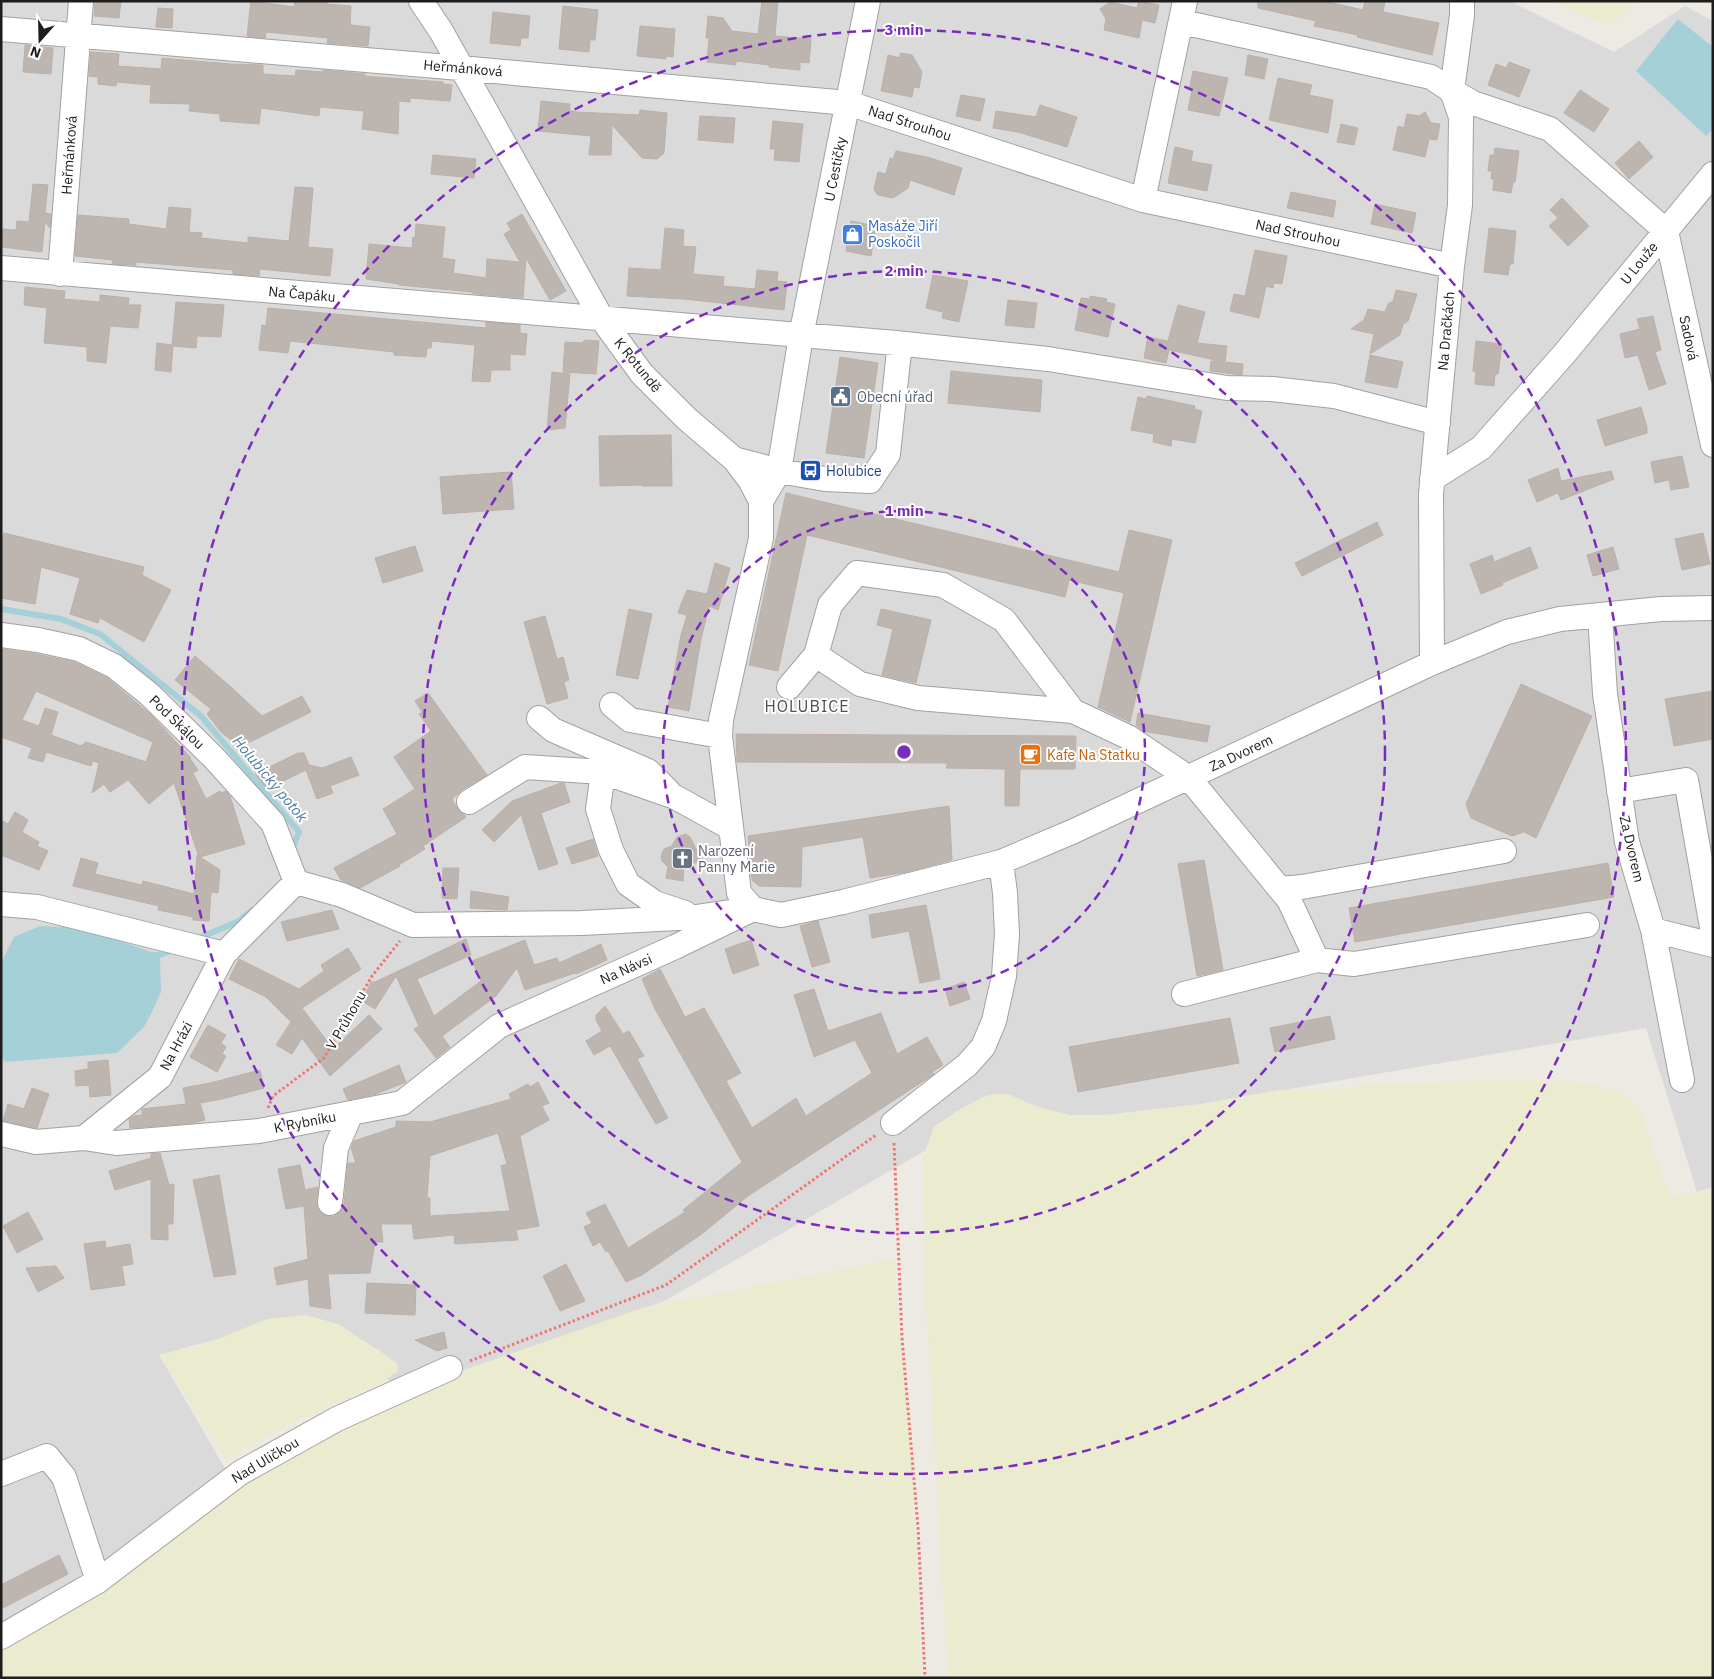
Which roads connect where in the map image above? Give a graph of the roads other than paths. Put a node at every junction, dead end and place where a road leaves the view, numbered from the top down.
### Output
1 (81, 1) edge
2 (421, 1) edge
3 (868, 1) edge
4 (1462, 1) edge
5 (1183, 11) edge
6 (1, 30) edge
7 (78, 36) junction
8 (460, 68) junction
9 (1452, 92) junction
10 (848, 103) junction
11 (1713, 174) edge
12 (1143, 200) junction
13 (1666, 231) junction
14 (1452, 266) junction
15 (1, 268) edge
16 (60, 274) junction
17 (602, 319) junction
18 (801, 336) junction
19 (896, 343) junction
20 (1438, 423) junction
21 (1713, 445) edge
22 (734, 459) junction
23 (779, 471) junction
24 (1432, 479) junction
25 (761, 501) junction
26 (1713, 608) edge
27 (1600, 615) junction
28 (1, 635) edge
29 (816, 655) junction
30 (1432, 663) junction
31 (789, 687) dead end
32 (612, 705) dead end
33 (1073, 711) junction
34 (540, 718) dead end
35 (720, 736) junction
36 (603, 772) junction
37 (1189, 778) junction
38 (1619, 790) junction
39 (674, 798) junction
40 (469, 802) dead end
41 (732, 828) junction
42 (1504, 851) dead end
43 (1001, 862) junction
44 (296, 882) junction
45 (1280, 889) junction
46 (1, 904) edge
47 (753, 909) junction
48 (696, 917) junction
49 (1586, 925) dead end
50 (1653, 930) junction
51 (1713, 934) edge
52 (1713, 945) edge
53 (224, 954) junction
54 (1317, 960) junction
55 (1184, 994) dead end
56 (499, 1026) joint
57 (1682, 1080) dead end
58 (351, 1113) junction
59 (893, 1123) road end
60 (1, 1134) edge
61 (84, 1138) junction
62 (330, 1203) dead end
63 (450, 1368) road end
64 (1, 1474) edge
65 (98, 1581) junction
66 (1, 1637) edge

1 - 7 street, Heřmánková
2 - 8 street, K Rotundě
3 - 10 street, U Cestičky
4 - 9 street, Na Dračkách
5 - 9 street
5 - 12 street
6 - 7 street, Heřmánková
7 - 8 street, Heřmánková
7 - 16 street, Heřmánková
8 - 10 street, Heřmánková
8 - 17 street, K Rotundě
9 - 13 street, U Louže
9 - 14 street, Na Dračkách
10 - 12 street, Nad Strouhou
10 - 18 street, U Cestičky
11 - 13 street
12 - 14 street, Nad Strouhou
13 - 21 street, Sadová
13 - 24 street, U Louže
14 - 20 street, Na Dračkách
15 - 16 street, Na Čapáku
16 - 17 street, Na Čapáku
17 - 18 street, Na Čapáku
17 - 22 street, K Rotundě
18 - 19 street, Na Čapáku
18 - 23 street, U Cestičky
19 - 20 street, Na Čapáku
19 - 23 street
20 - 24 street, Na Dračkách
22 - 23 street
22 - 25 street, K Rotundě
23 - 25 street
24 - 30 street, Na Dračkách
25 - 35 street, K Rotundě
26 - 27 street, Za Dvorem
27 - 30 street, Za Dvorem
27 - 38 street, Za Dvorem
28 - 44 street, Pod Skálou
29 - 31 street
29 - 33 street
29 - 33 street
30 - 37 street, Za Dvorem
32 - 35 street
33 - 37 street
34 - 39 street
35 - 41 street
36 - 39 street
36 - 40 street
36 - 48 street
37 - 43 street, Za Dvorem
37 - 45 street
38 - 50 street, Za Dvorem
38 - 51 street
39 - 41 street
41 - 47 street
42 - 45 street
43 - 47 street
43 - 59 street
44 - 48 street
44 - 53 street, Na Hrázi
45 - 54 street
46 - 53 street
47 - 48 street
47 - 56 street, Na Návsi
49 - 54 street
50 - 52 street
50 - 57 street, Za Dvorem
53 - 61 street, Na Hrázi
54 - 55 street
56 - 58 street, K Rybníku
58 - 61 street, K Rybníku
58 - 62 street
60 - 61 street, K Rybníku
63 - 65 street, Nad Uličkou
64 - 65 street
65 - 66 street, Nad Uličkou

